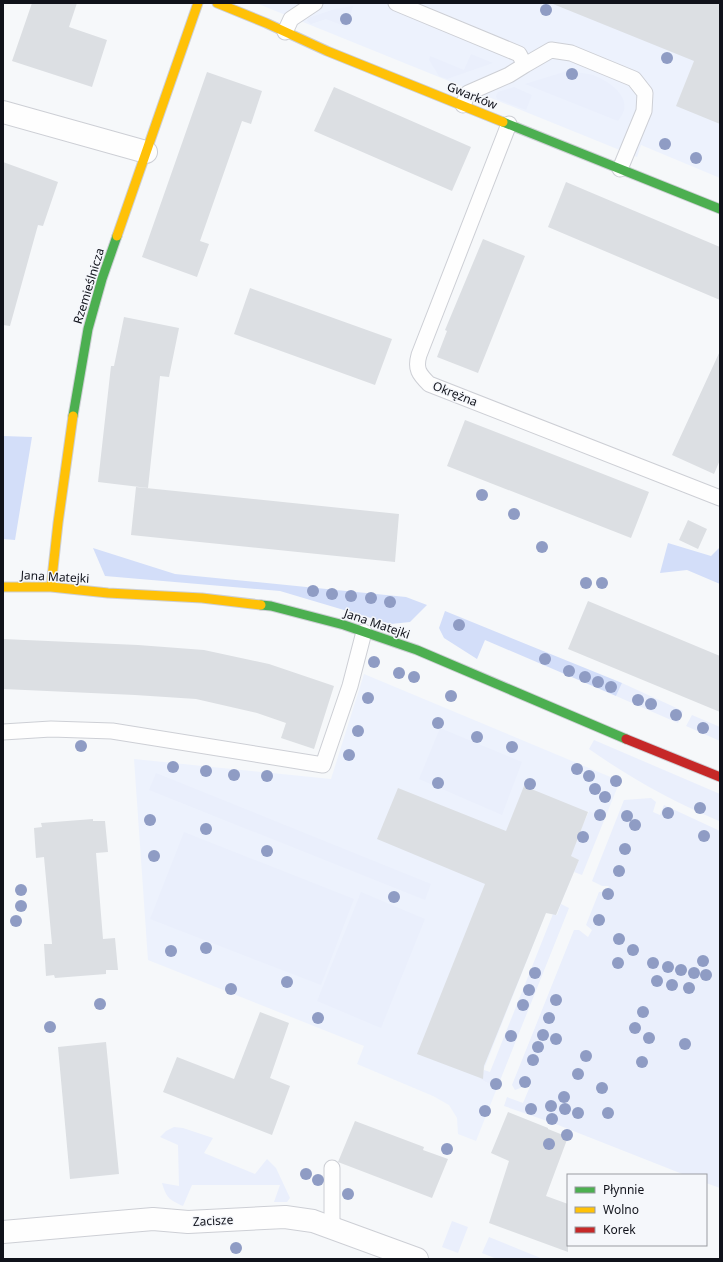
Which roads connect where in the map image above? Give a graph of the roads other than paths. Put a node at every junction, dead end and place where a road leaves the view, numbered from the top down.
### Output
1 (198, 3) edge
2 (217, 3) edge
3 (315, 3) edge
4 (396, 3) edge
5 (285, 32) junction
6 (525, 64) junction
7 (463, 105) junction
8 (3, 112) edge
9 (509, 124) junction
10 (146, 152) junction
11 (620, 169) junction
12 (720, 209) edge
13 (720, 498) edge
14 (3, 586) edge
15 (51, 588) junction
16 (364, 632) junction
17 (3, 732) edge
18 (720, 777) edge
19 (332, 1168) dead end
20 (332, 1229) junction
21 (3, 1232) edge
22 (412, 1258) edge

1 - 10 street, Rzemieślnicza
2 - 5 street, Gwarków
3 - 5 lane
4 - 6 lane
5 - 7 street, Gwarków
6 - 7 lane
6 - 11 lane
7 - 9 street, Gwarków
8 - 10 street
9 - 11 street, Gwarków
9 - 13 lane, Okrężna
10 - 15 street, Rzemieślnicza
11 - 12 street, Gwarków
14 - 15 street, Jana Matejki
15 - 16 street, Jana Matejki
16 - 17 lane
16 - 18 street, Jana Matejki
19 - 20 lane
20 - 21 street, Zacisze
20 - 22 street, Zacisze

